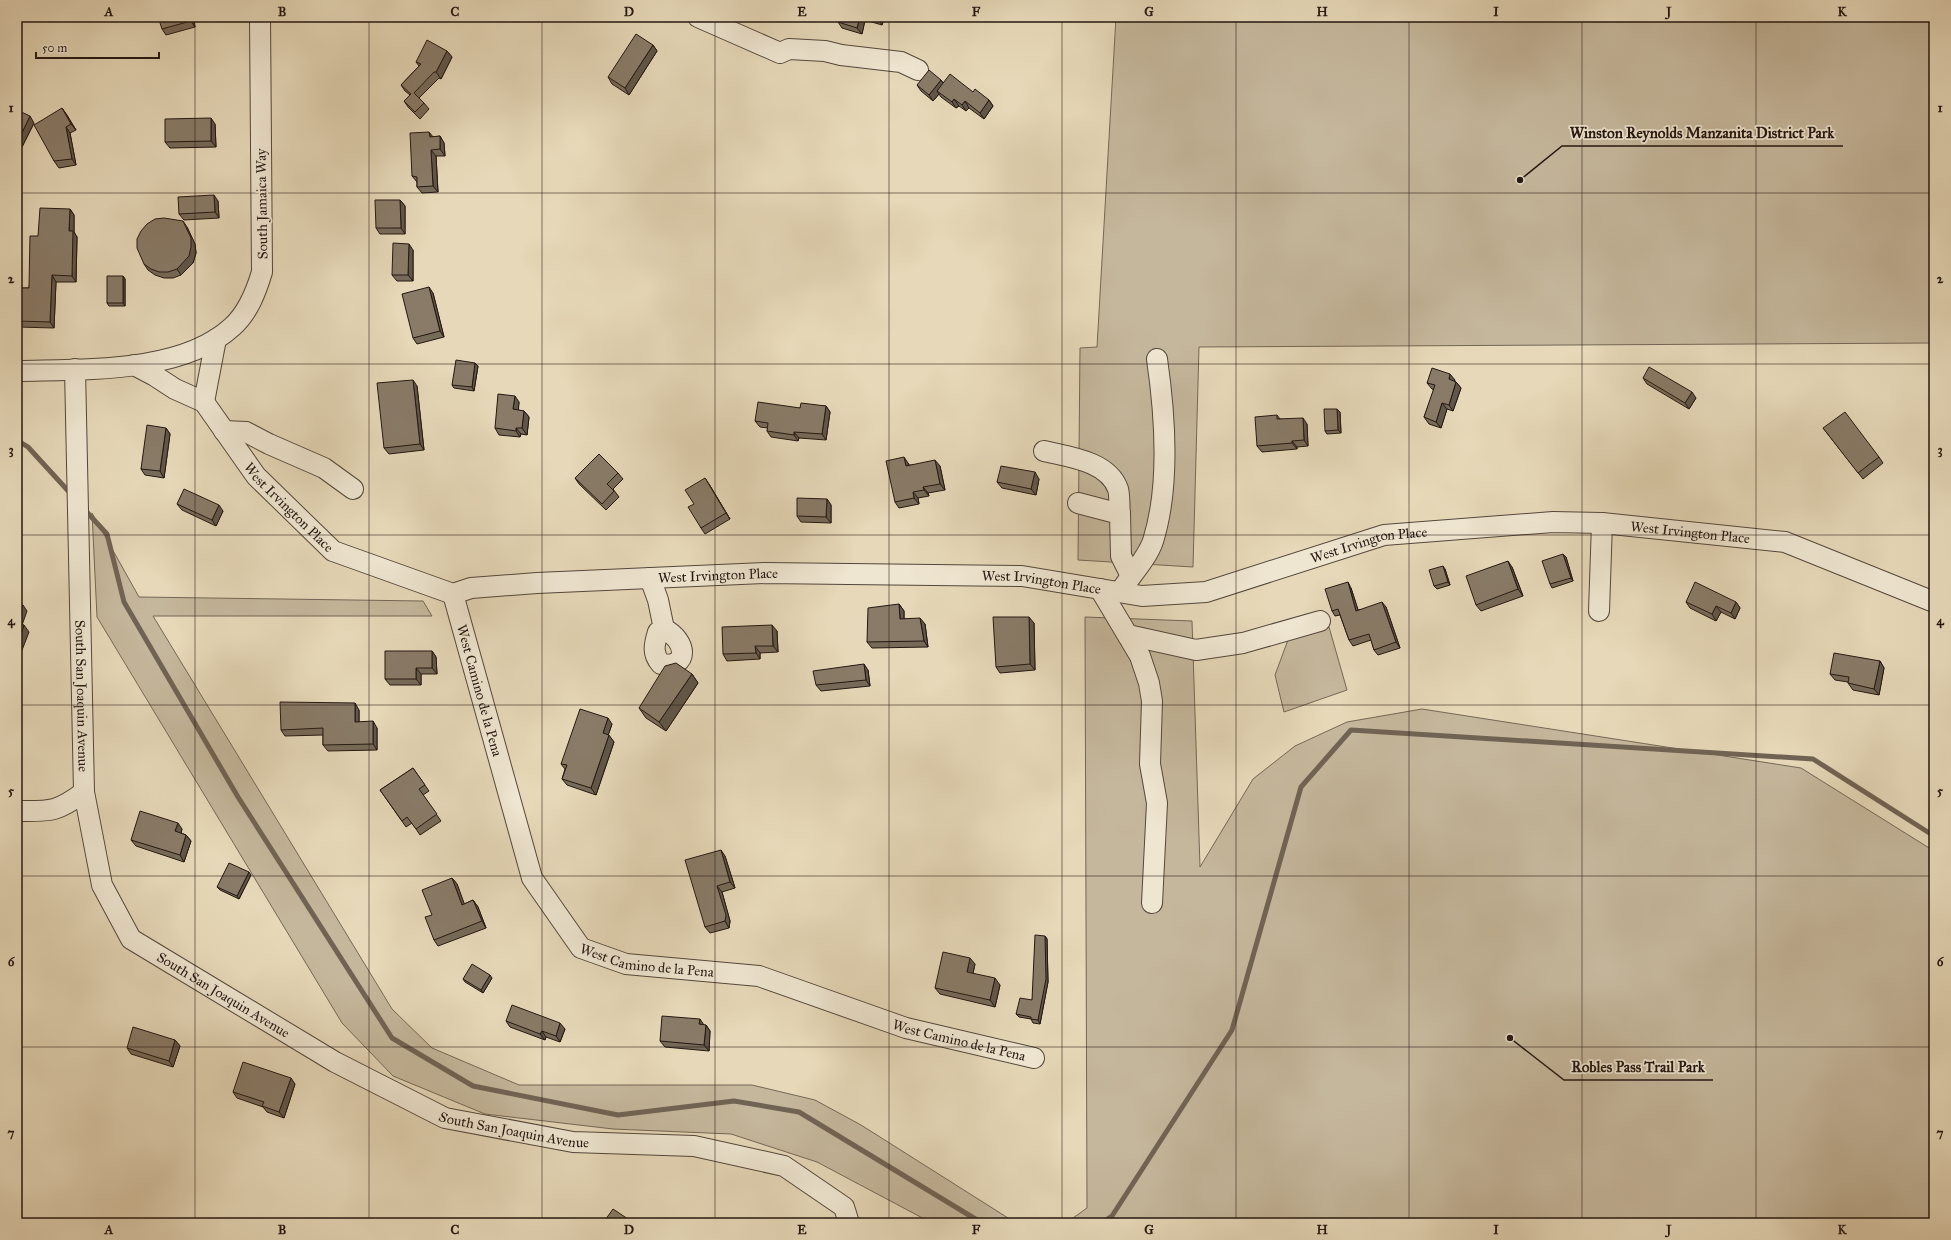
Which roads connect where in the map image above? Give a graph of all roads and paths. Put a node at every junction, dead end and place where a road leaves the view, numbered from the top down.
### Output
1 (260, 17) edge
2 (698, 17) edge
3 (918, 70) dead end
4 (216, 339) junction
5 (1157, 359) dead end
6 (134, 365) junction
7 (75, 370) junction
8 (17, 371) edge
9 (204, 402) junction
10 (224, 431) junction
11 (1044, 451) dead end
12 (354, 489) dead end
13 (1078, 503) dead end
14 (1120, 514) junction
15 (1602, 523) junction
16 (650, 578) junction
17 (1125, 584) junction
18 (1100, 589) junction
19 (453, 594) junction
20 (1934, 602) edge
21 (1599, 610) dead end
22 (1320, 621) dead end
23 (664, 629) dead end
24 (1128, 635) junction
25 (84, 792) junction
26 (17, 811) edge
27 (1152, 903) dead end
28 (1034, 1058) dead end
29 (849, 1223) edge

1 - 4 street, South Jamaica Way
2 - 3 street
4 - 6 street, South Jamaica Way
4 - 9 street
5 - 17 street
6 - 7 street
6 - 9 street
7 - 8 street
7 - 25 street, South San Joaquin Avenue
9 - 10 street, West Irvington Place
10 - 12 street
10 - 19 street, West Irvington Place
11 - 14 street
13 - 14 street
14 - 17 street
15 - 17 street, West Irvington Place
15 - 20 street, West Irvington Place
15 - 21 street
16 - 18 street, West Irvington Place
16 - 19 street, West Irvington Place
16 - 23 street
17 - 18 street, West Irvington Place
18 - 24 street
19 - 28 street, West Camino de la Pena
22 - 24 street
24 - 27 street
25 - 26 street
25 - 29 street, South San Joaquin Avenue

